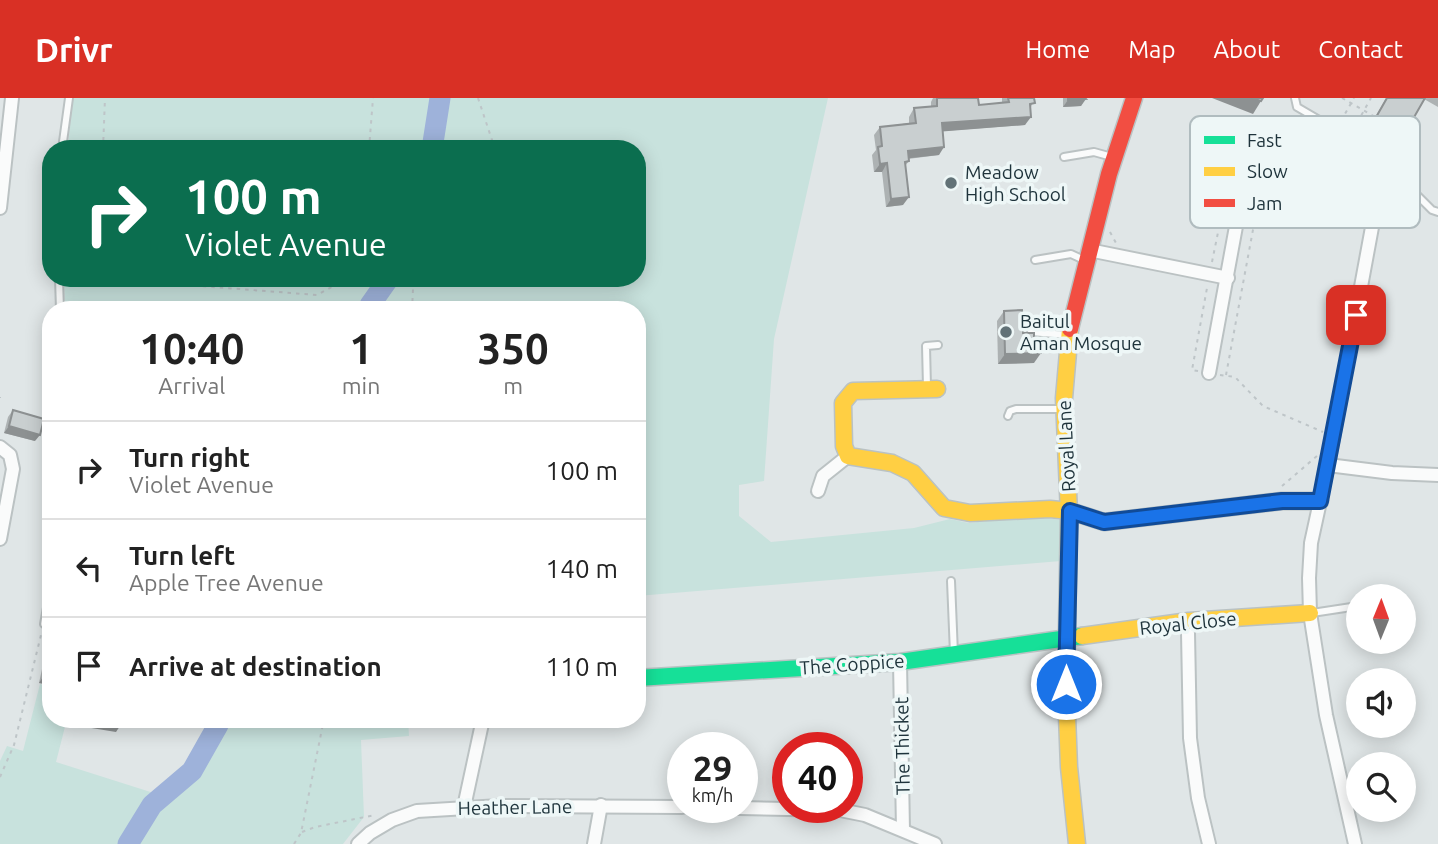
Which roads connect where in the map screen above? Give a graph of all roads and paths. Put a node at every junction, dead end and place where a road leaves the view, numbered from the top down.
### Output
1 (12, 98) edge
2 (69, 98) edge
3 (105, 98) edge
4 (373, 98) edge
5 (478, 98) edge
6 (1133, 98) edge
7 (1295, 98) edge
8 (1342, 98) edge
9 (1354, 98) edge
10 (1371, 98) edge
11 (1351, 103) junction
12 (1364, 111) junction
13 (1313, 116) edge
14 (1343, 116) edge
15 (1361, 116) edge
16 (1373, 116) edge
17 (63, 140) edge
18 (103, 140) edge
19 (370, 140) edge
20 (492, 140) edge
21 (1063, 157) dead end
22 (1112, 157) junction
23 (2, 161) edge
24 (1420, 198) edge
25 (1099, 207) junction
26 (0, 208) edge
27 (1438, 212) edge
28 (1236, 228) edge
29 (1373, 228) edge
30 (1087, 255) junction
31 (1122, 257) junction
32 (1035, 260) dead end
33 (1228, 278) junction
34 (213, 287) edge
35 (332, 287) edge
36 (1031, 332) edge
37 (1068, 335) junction
38 (938, 345) dead end
39 (1209, 373) joint
40 (932, 389) joint
41 (1063, 409) junction
42 (1008, 416) dead end
43 (1333, 434) junction
44 (0, 447) edge
45 (848, 456) junction
46 (1324, 459) junction
47 (1438, 475) edge
48 (818, 491) dead end
49 (1274, 493) dead end
50 (1320, 501) junction
51 (1070, 511) junction
52 (0, 539) edge
53 (951, 581) dead end
54 (1346, 608) edge
55 (1310, 613) junction
56 (42, 632) edge
57 (1188, 633) dead end
58 (1066, 638) junction
59 (954, 656) junction
60 (900, 662) junction
61 (646, 677) edge
62 (322, 728) edge
63 (481, 728) edge
64 (0, 777) edge
65 (601, 805) junction
66 (464, 807) junction
67 (667, 807) edge
68 (758, 808) edge
69 (363, 817) dead end
70 (903, 830) junction
71 (301, 833) junction
72 (294, 844) edge
73 (358, 844) edge
74 (594, 844) edge
75 (935, 844) edge
76 (1077, 844) edge
77 (1209, 844) edge
78 (1356, 844) edge

1 - 23 street
2 - 17 lane
3 - 18 path
4 - 19 path
5 - 20 path
6 - 22 street, Royal Lane
7 - 13 lane
8 - 11 path
9 - 11 path
10 - 12 path
11 - 12 path
11 - 14 path
12 - 15 path
12 - 16 path
21 - 22 lane
22 - 25 street, Royal Lane
23 - 26 street
24 - 27 lane
25 - 30 street, Royal Lane
25 - 31 path
28 - 33 street
29 - 43 street
30 - 31 street
30 - 32 lane
30 - 37 street, Royal Lane
31 - 33 street
33 - 39 street
34 - 35 path
36 - 37 lane
37 - 41 street, Royal Lane
38 - 40 lane
39 - 43 path
40 - 45 street
41 - 42 lane
41 - 51 street, Royal Lane
43 - 46 street
44 - 52 street
45 - 48 street
45 - 51 street
46 - 47 street
46 - 49 path
46 - 50 street
50 - 51 street
50 - 55 street
51 - 58 street, Royal Lane
53 - 59 lane
54 - 55 lane
55 - 58 street, Royal Close
55 - 78 street
56 - 64 path
57 - 77 street
58 - 59 street, The Coppice
58 - 76 street, Royal Lane
59 - 60 street, The Coppice
60 - 61 street, The Coppice
60 - 70 street, The Thicket
62 - 71 path
63 - 66 street
65 - 66 street, Heather Lane
65 - 67 street, Heather Lane
65 - 74 street
66 - 73 street, Heather Lane
68 - 70 street
69 - 71 path
70 - 75 street
71 - 72 path

